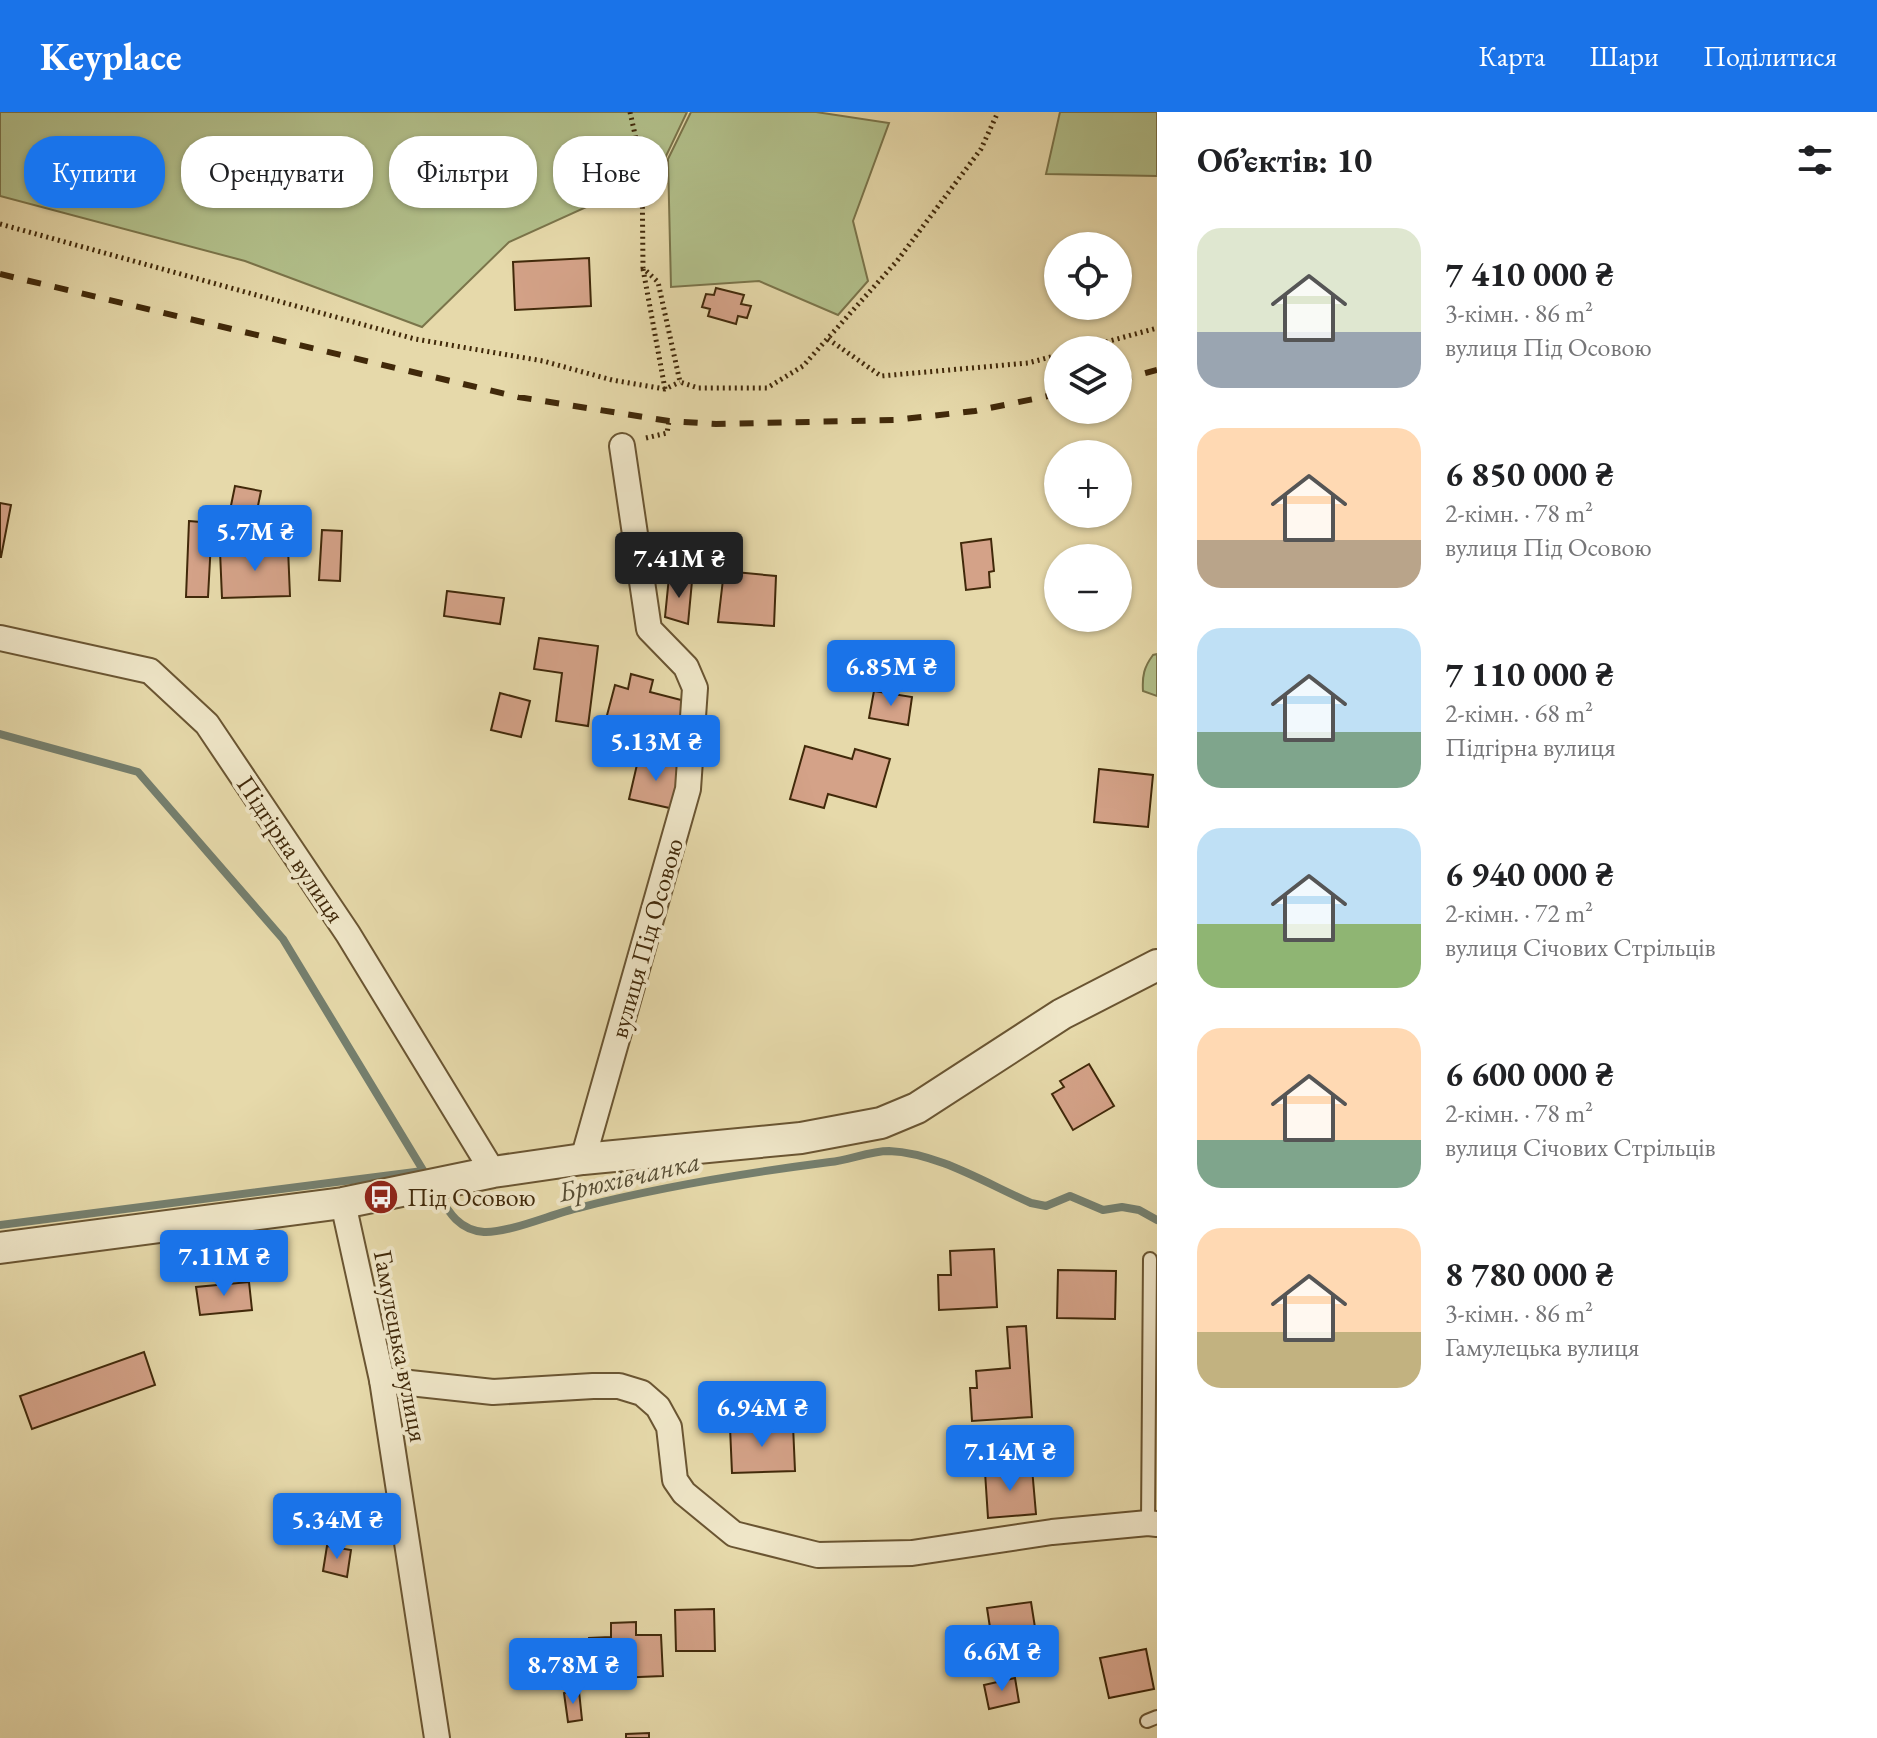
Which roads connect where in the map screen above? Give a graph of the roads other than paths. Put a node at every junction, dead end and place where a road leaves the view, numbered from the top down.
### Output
1 (622, 446) road end
2 (0, 638) edge
3 (1157, 965) edge
4 (583, 1159) junction
5 (493, 1172) junction
6 (343, 1203) junction
7 (0, 1248) edge
8 (1150, 1259) dead end
9 (382, 1380) junction
10 (1152, 1524) edge
11 (437, 1738) edge

1 - 4 street, вулиця Під Осовою
2 - 5 street, Підгірна вулиця
3 - 4 street
4 - 5 street
5 - 6 street
6 - 7 street
6 - 9 street, Гамулецька вулиця
8 - 10 lane
9 - 10 street
9 - 11 street, Гамулецька вулиця

